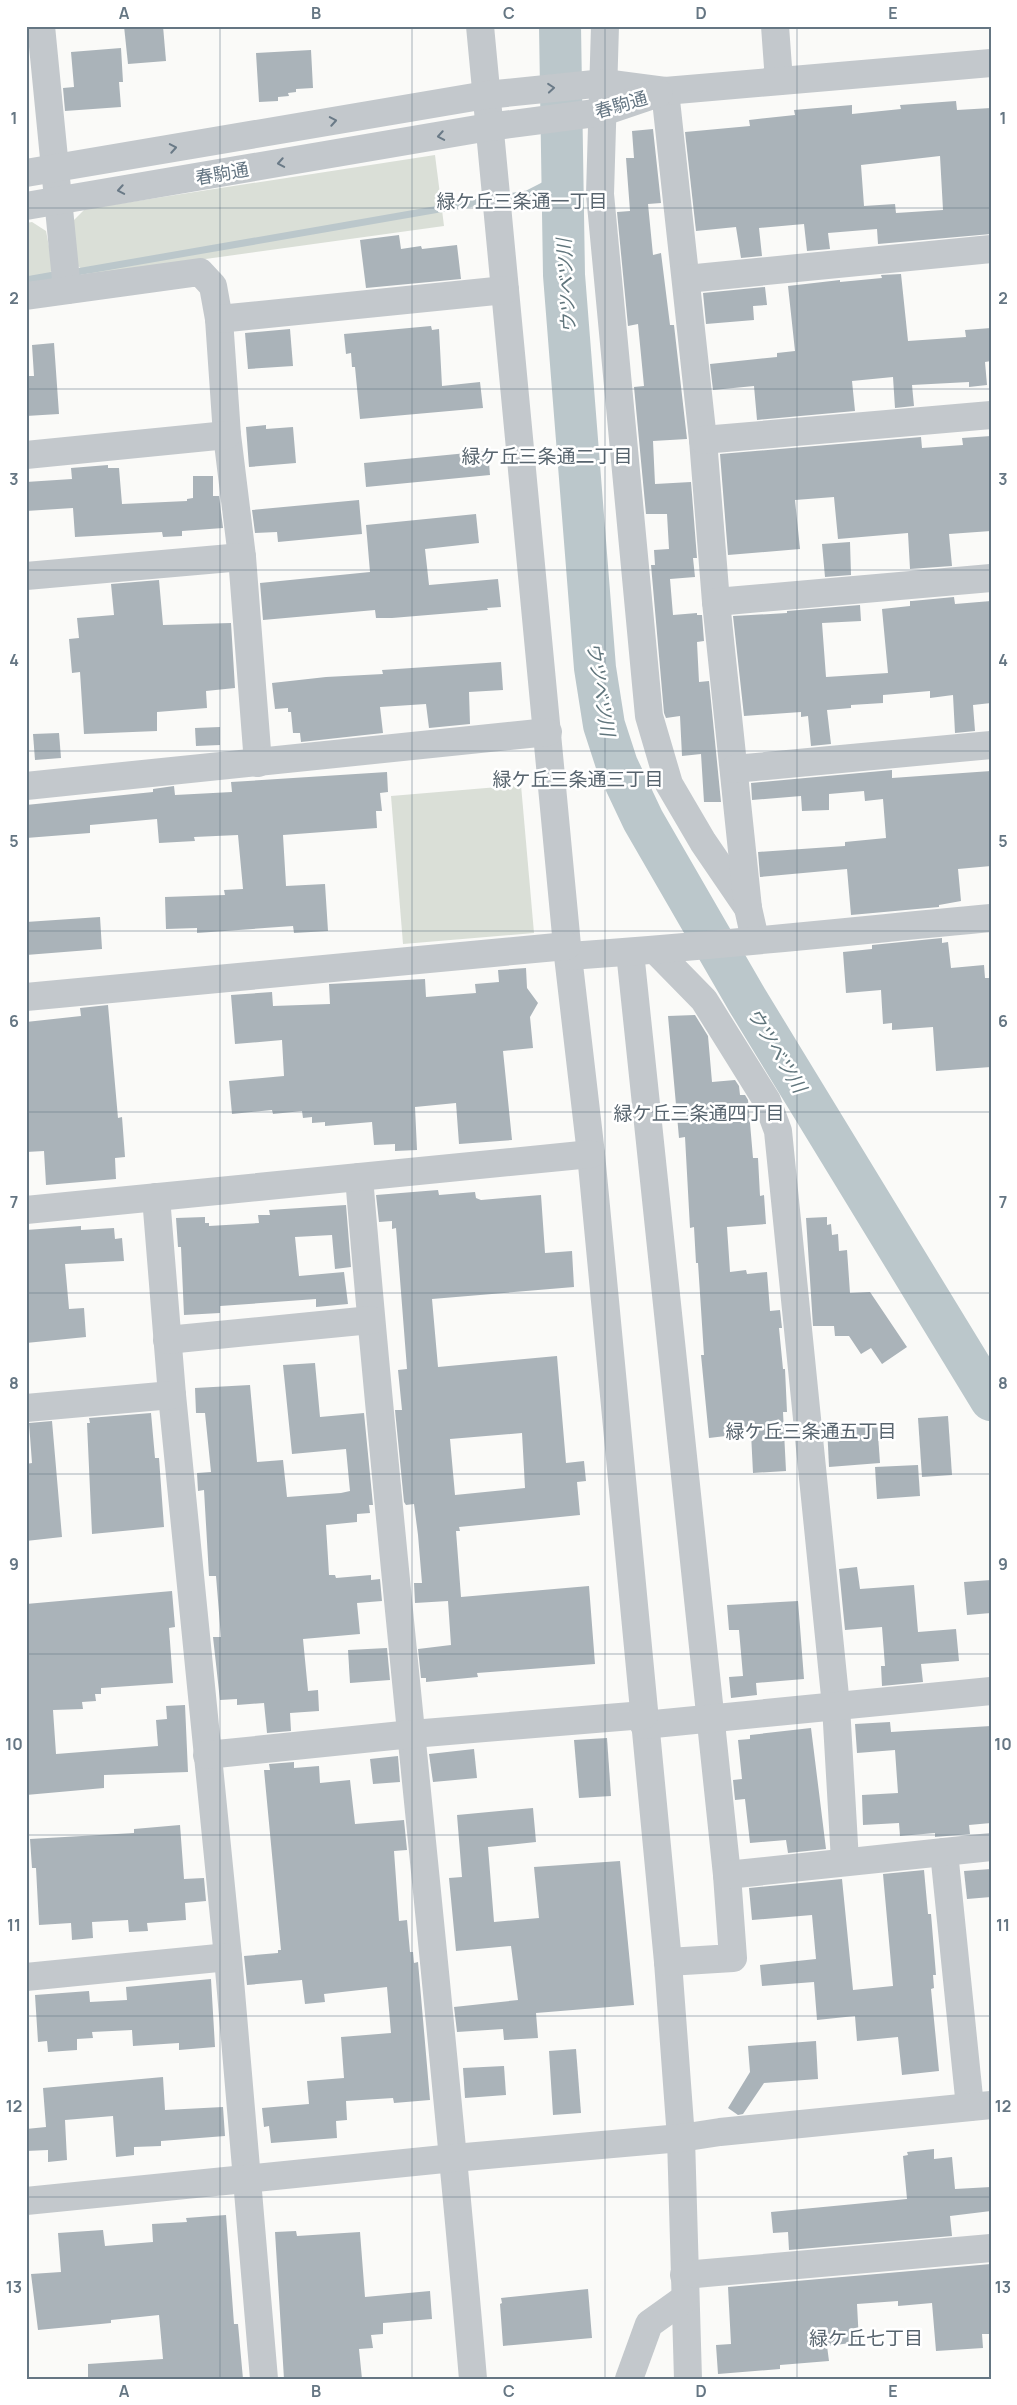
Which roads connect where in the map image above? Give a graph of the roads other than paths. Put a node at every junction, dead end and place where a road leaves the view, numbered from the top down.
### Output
1 (41, 26) edge
2 (480, 26) edge
3 (605, 26) edge
4 (775, 26) edge
5 (991, 63) edge
6 (779, 81) junction
7 (594, 84) junction
8 (665, 91) junction
9 (486, 95) junction
10 (593, 113) junction
11 (489, 128) junction
12 (56, 168) junction
13 (26, 173) edge
14 (58, 201) junction
15 (26, 206) edge
16 (991, 249) edge
17 (686, 279) junction
18 (67, 290) junction
19 (505, 290) junction
20 (26, 296) edge
21 (219, 318) junction
22 (991, 415) edge
23 (228, 435) junction
24 (703, 440) junction
25 (26, 455) edge
26 (242, 557) junction
27 (26, 576) edge
28 (991, 578) edge
29 (716, 602) junction
30 (548, 732) junction
31 (991, 745) edge
32 (258, 763) junction
33 (734, 769) junction
34 (26, 786) edge
35 (748, 908) junction
36 (991, 918) edge
37 (749, 940) junction
38 (669, 950) junction
39 (568, 951) junction
40 (630, 952) junction
41 (26, 997) edge
42 (591, 1154) junction
43 (359, 1177) junction
44 (156, 1197) junction
45 (26, 1210) edge
46 (371, 1320) junction
47 (167, 1340) junction
48 (172, 1395) junction
49 (26, 1408) edge
50 (991, 1691) edge
51 (836, 1706) junction
52 (709, 1718) junction
53 (644, 1720) junction
54 (412, 1734) junction
55 (207, 1755) junction
56 (991, 1847) edge
57 (944, 1852) junction
58 (846, 1861) junction
59 (727, 1875) junction
60 (228, 1957) junction
61 (668, 1962) junction
62 (27, 1973) edge
63 (980, 2106) edge
64 (681, 2138) junction
65 (454, 2158) junction
66 (247, 2179) junction
67 (26, 2201) edge
68 (991, 2248) edge
69 (684, 2287) junction
70 (264, 2379) edge
71 (473, 2379) edge
72 (629, 2379) edge
73 (688, 2379) edge

1 - 12 street
2 - 9 street
3 - 7 street
4 - 6 street
5 - 6 street
6 - 8 street
7 - 8 street, 春駒通
9 -> 7 street, 春駒通
7 - 10 street
8 - 10 street, 春駒通
8 - 17 street
9 - 11 street
12 -> 9 street, 春駒通
10 - 11 street, 春駒通
10 - 35 street
11 -> 14 street, 春駒通
11 - 19 street
12 - 13 street, 春駒通
12 - 14 street
14 - 15 street, 春駒通
14 - 18 street
16 - 17 street
17 - 24 street
18 - 20 street
18 - 21 street
19 - 21 street
19 - 30 street
21 - 23 street
22 - 24 street
23 - 25 street
23 - 26 street
24 - 29 street
26 - 27 street
26 - 32 street
28 - 29 street
29 - 33 street
30 - 32 street
30 - 39 street
31 - 33 street
32 - 34 street
33 - 35 street
35 - 37 street
36 - 37 street
37 - 38 street
38 - 40 street
38 - 51 street
39 - 40 street
39 - 41 street
39 - 42 street
40 - 52 street
42 - 43 street
42 - 53 street
43 - 44 street
43 - 46 street
44 - 45 street
44 - 47 street
46 - 47 street
46 - 54 street
47 - 48 street
48 - 49 street
48 - 55 street
50 - 51 street
51 - 52 street
51 - 58 street
52 - 53 street
52 - 59 street
53 - 54 street
53 - 61 street
54 - 55 street
54 - 65 street
55 - 60 street
56 - 57 street
57 - 58 street
57 - 63 street
58 - 59 street
59 - 61 street
60 - 62 street
60 - 66 street
61 - 64 street
63 - 64 street
64 - 65 street
64 - 69 street
65 - 66 street
65 - 71 street
66 - 67 street
66 - 70 street
68 - 69 street
69 - 72 street
69 - 73 street

